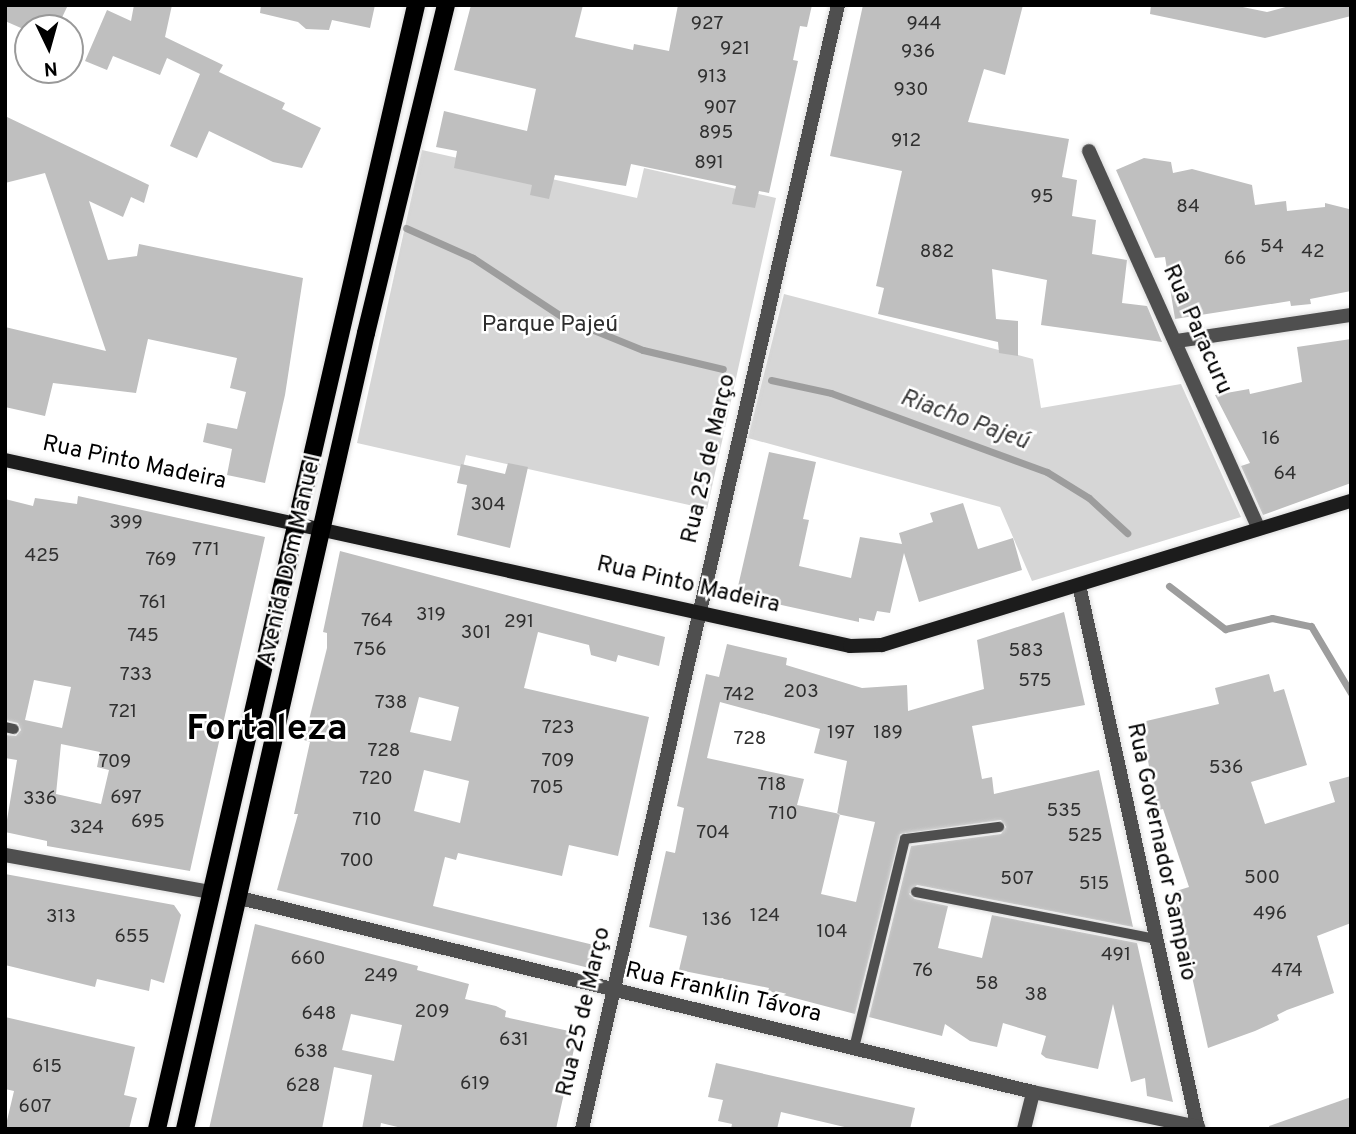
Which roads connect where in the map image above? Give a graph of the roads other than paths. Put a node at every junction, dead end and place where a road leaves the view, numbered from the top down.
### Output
1 (416, 5) edge
2 (446, 5) edge
3 (838, 5) edge
4 (1089, 150) dead end
5 (1351, 315) edge
6 (1177, 341) junction
7 (5, 460) edge
8 (1351, 501) edge
9 (295, 522) junction
10 (324, 528) junction
11 (1259, 529) junction
12 (1079, 585) junction
13 (698, 612) junction
14 (999, 827) dead end
15 (5, 855) edge
16 (210, 892) junction
17 (916, 892) dead end
18 (240, 898) junction
19 (1155, 939) junction
20 (613, 991) junction
21 (854, 1048) junction
22 (1032, 1092) junction
23 (1198, 1128) edge
24 (157, 1129) edge
25 (185, 1129) edge
26 (582, 1129) edge
27 (1024, 1129) edge

1 - 9 main road, Avenida Dom Manuel
2 - 10 main road, Avenida Dom Manuel
3 - 13 street, Rua 25 de Março
4 - 6 street, Rua Paracuru
5 - 6 street
6 - 11 street, Rua Paracuru
7 - 9 main road, Rua Pinto Madeira
8 - 11 main road, Rua Pinto Madeira
9 - 10 main road, Rua Pinto Madeira
9 - 16 main road, Avenida Dom Manuel
10 - 13 main road, Rua Pinto Madeira
10 - 18 main road, Avenida Dom Manuel
11 - 12 main road, Rua Pinto Madeira
12 - 13 main road, Rua Pinto Madeira
12 - 19 street, Rua Governador Sampaio
13 - 20 street, Rua 25 de Março
14 - 21 lane
15 - 16 street
16 - 24 main road, Avenida Dom Manuel
17 - 19 lane
18 - 20 street, Rua Franklin Távora
18 - 25 main road, Avenida Dom Manuel
19 - 23 street, Rua Governador Sampaio
20 - 21 street, Rua Franklin Távora
20 - 26 street, Rua 25 de Março
21 - 22 street, Rua Franklin Távora
22 - 23 street, Rua Franklin Távora
22 - 27 street

